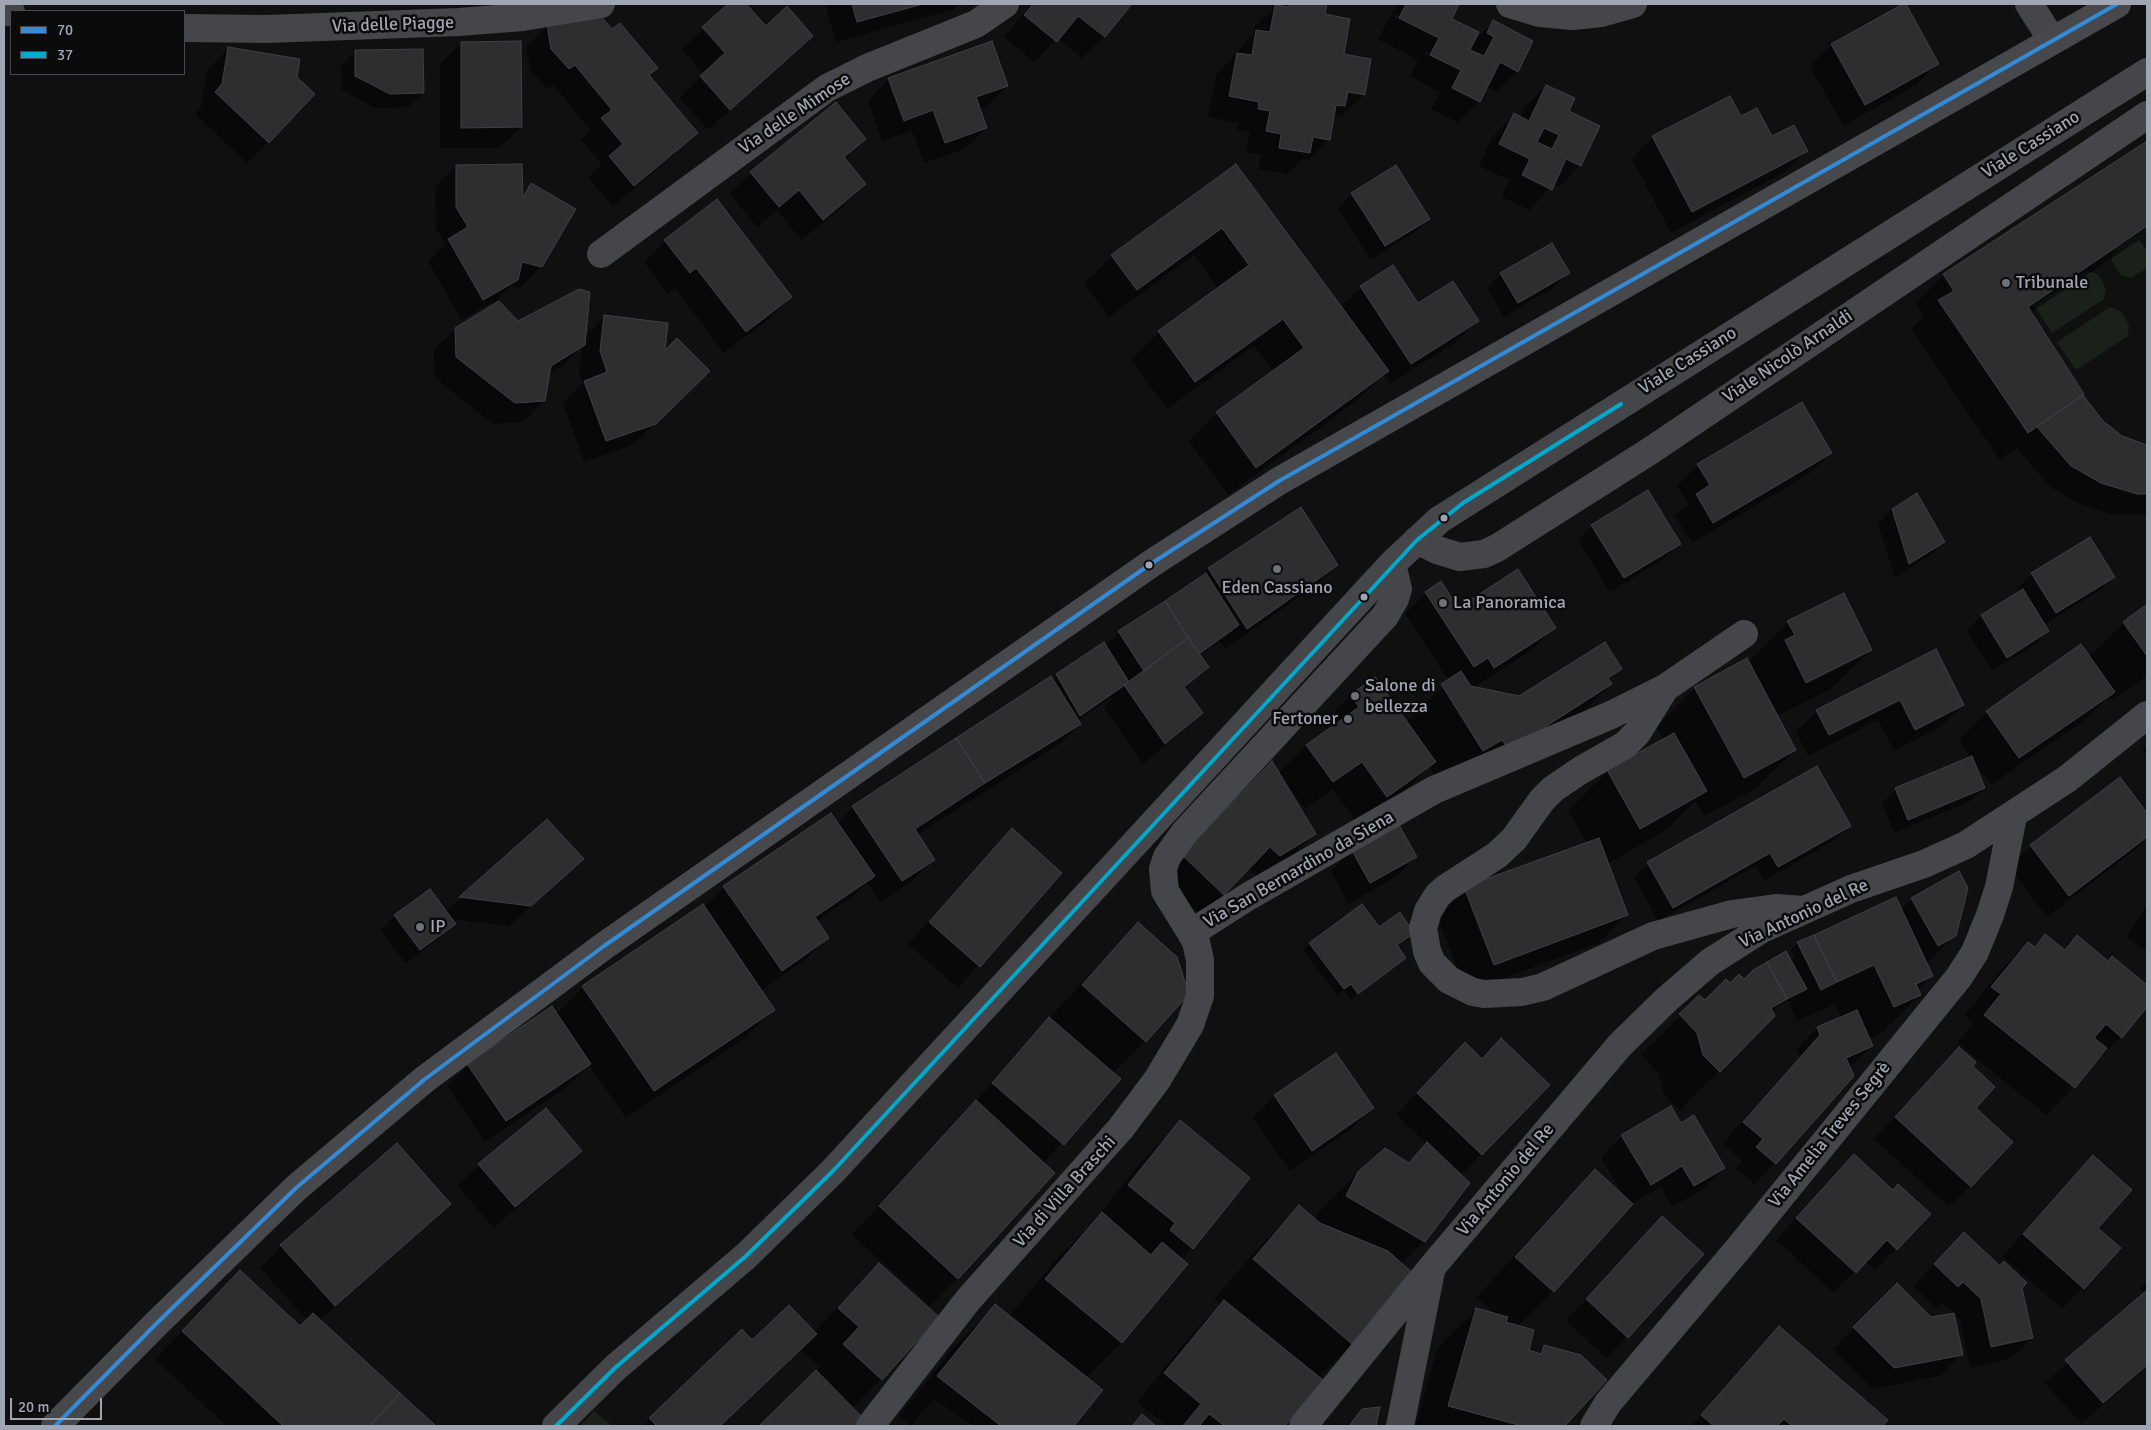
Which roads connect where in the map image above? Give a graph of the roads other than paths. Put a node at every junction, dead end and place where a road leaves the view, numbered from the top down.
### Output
1 (602, 4) edge
2 (1005, 4) edge
3 (1510, 4) edge
4 (1633, 4) edge
5 (2029, 4) edge
6 (2117, 4) edge
7 (185, 28) edge
8 (2044, 45) junction
9 (2147, 72) edge
10 (2147, 115) edge
11 (601, 254) dead end
12 (1417, 540) junction
13 (1392, 564) junction
14 (1744, 634) dead end
15 (1665, 688) junction
16 (2147, 715) edge
17 (2014, 816) junction
18 (1804, 910) junction
19 (1191, 933) junction
20 (1432, 1267) junction
21 (55, 1426) edge
22 (556, 1426) edge
23 (870, 1426) edge
24 (1303, 1426) edge
25 (1400, 1426) edge
26 (1594, 1426) edge

1 - 7 street, Via delle Piagge
2 - 11 street, Via delle Mimose
3 - 4 street
5 - 8 street
6 - 8 main road
8 - 21 main road
9 - 12 street, Viale Cassiano
10 - 12 street, Viale Nicolò Arnaldi
12 - 13 street, Viale Cassiano
13 - 19 street, Via San Bernardino da Siena
13 - 22 street, Viale Cassiano
14 - 15 street, Via San Bernardino da Siena
15 - 18 street, Via San Bernardino da Siena
15 - 19 street, Via San Bernardino da Siena
16 - 17 street, Via Antonio del Re
17 - 18 street, Via Antonio del Re
17 - 26 street, Via Amelia Treves Segrè
18 - 20 street, Via Antonio del Re
19 - 23 street, Via di Villa Braschi
20 - 24 street, Via Antonio del Re
20 - 25 street

